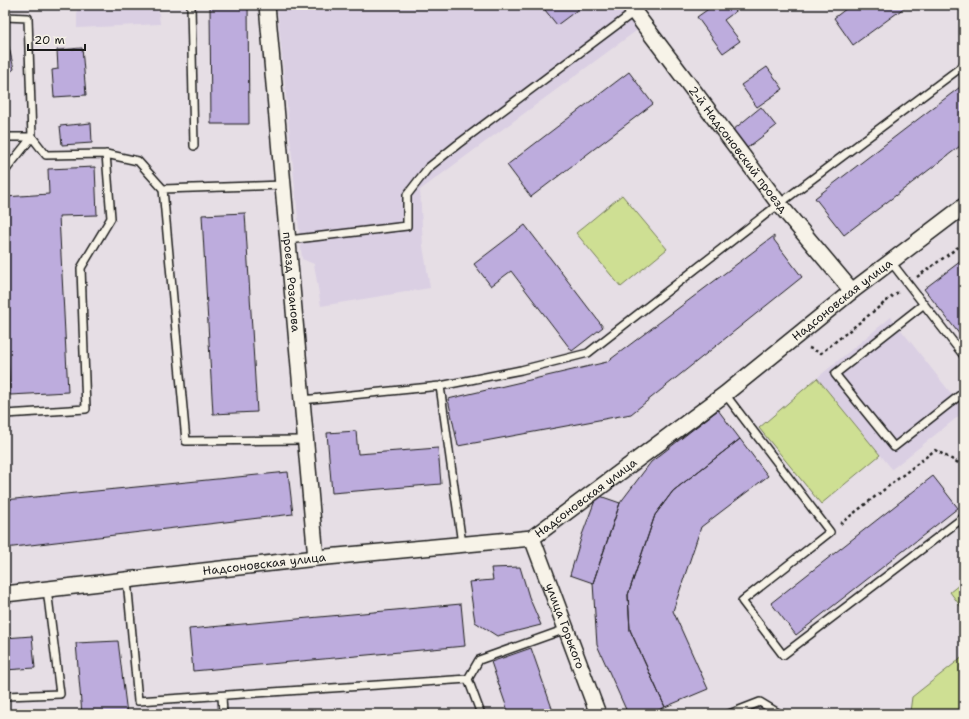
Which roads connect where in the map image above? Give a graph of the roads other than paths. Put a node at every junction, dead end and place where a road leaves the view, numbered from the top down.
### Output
1 (191, 5) edge
2 (267, 5) edge
3 (632, 8) edge
4 (5, 17) edge
5 (964, 65) edge
6 (5, 137) edge
7 (32, 137) junction
8 (194, 146) dead end
9 (106, 154) junction
10 (5, 171) edge
11 (283, 185) junction
12 (163, 189) junction
13 (779, 204) junction
14 (964, 206) edge
15 (288, 240) junction
16 (891, 262) junction
17 (852, 291) junction
18 (924, 304) junction
19 (964, 356) edge
20 (440, 386) junction
21 (964, 392) edge
22 (725, 394) junction
23 (302, 400) junction
24 (5, 414) edge
25 (305, 440) junction
26 (964, 517) edge
27 (532, 538) junction
28 (462, 544) junction
29 (316, 558) junction
30 (127, 580) junction
31 (47, 589) junction
32 (5, 594) edge
33 (566, 629) junction
34 (468, 679) junction
35 (5, 696) edge
36 (222, 696) junction
37 (223, 714) edge
38 (481, 714) edge
39 (598, 714) edge
40 (729, 714) edge
41 (780, 714) edge

1 - 8 lane
2 - 11 street, проезд Розанова
3 - 13 street, 2-й Надсоновский проезд
3 - 15 lane
4 - 7 lane
5 - 13 lane
6 - 7 lane
7 - 9 lane
7 - 10 lane
9 - 12 lane
9 - 24 lane
11 - 12 lane
11 - 15 street, проезд Розанова
12 - 25 lane
13 - 17 street, 2-й Надсоновский проезд
13 - 20 lane
14 - 16 street, Надсоновская улица
15 - 23 street, проезд Розанова
16 - 17 street, Надсоновская улица
16 - 18 lane
17 - 22 street, Надсоновская улица
18 - 19 lane
18 - 21 lane
20 - 23 lane
20 - 28 lane
22 - 26 lane
22 - 27 street, Надсоновская улица
23 - 25 street, проезд Розанова
25 - 29 street, проезд Розанова
27 - 28 street, Надсоновская улица
27 - 33 street, улица Горького
28 - 29 street, Надсоновская улица
29 - 30 street, Надсоновская улица
30 - 31 street, Надсоновская улица
30 - 36 lane
31 - 32 street, Надсоновская улица
31 - 35 lane
33 - 34 lane
33 - 39 street, улица Горького
34 - 36 lane
34 - 38 lane
36 - 37 lane
40 - 41 lane

